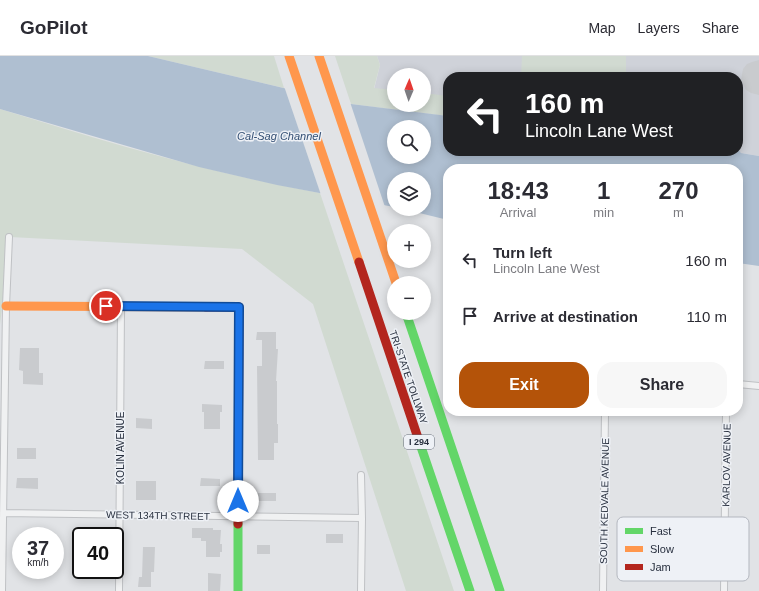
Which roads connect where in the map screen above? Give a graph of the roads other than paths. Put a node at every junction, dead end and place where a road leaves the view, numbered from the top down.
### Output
1 (289, 56) edge
2 (319, 56) edge
3 (9, 237) dead end
4 (394, 276) edge
5 (6, 306) junction
6 (120, 306) junction
7 (408, 320) edge
8 (743, 384) edge
9 (759, 386) edge
10 (605, 416) edge
11 (726, 416) edge
12 (361, 475) dead end
13 (3, 513) junction
14 (120, 514) junction
15 (238, 516) junction
16 (725, 517) edge
17 (362, 518) junction
18 (724, 581) edge
19 (2, 591) edge
20 (119, 591) edge
21 (238, 591) edge
22 (361, 591) edge
23 (470, 591) edge
24 (500, 591) edge
25 (603, 591) edge
26 (724, 591) edge

1 - 23 main road, TRI-STATE TOLLWAY / I 294
2 - 4 main road
3 - 5 street
5 - 6 main road
5 - 13 street
6 - 14 street, KOLIN AVENUE
6 - 15 main road
7 - 24 main road, TRI-STATE TOLLWAY / I 294
8 - 9 street
10 - 25 street, SOUTH KEDVALE AVENUE
11 - 16 street, KARLOV AVENUE
12 - 17 street
13 - 14 street, WEST 134TH STREET
13 - 19 street
14 - 15 street, WEST 134TH STREET
14 - 20 street, KOLIN AVENUE
15 - 17 street, WEST 134TH STREET
15 - 21 main road
17 - 22 street
18 - 26 street, KARLOV AVENUE

